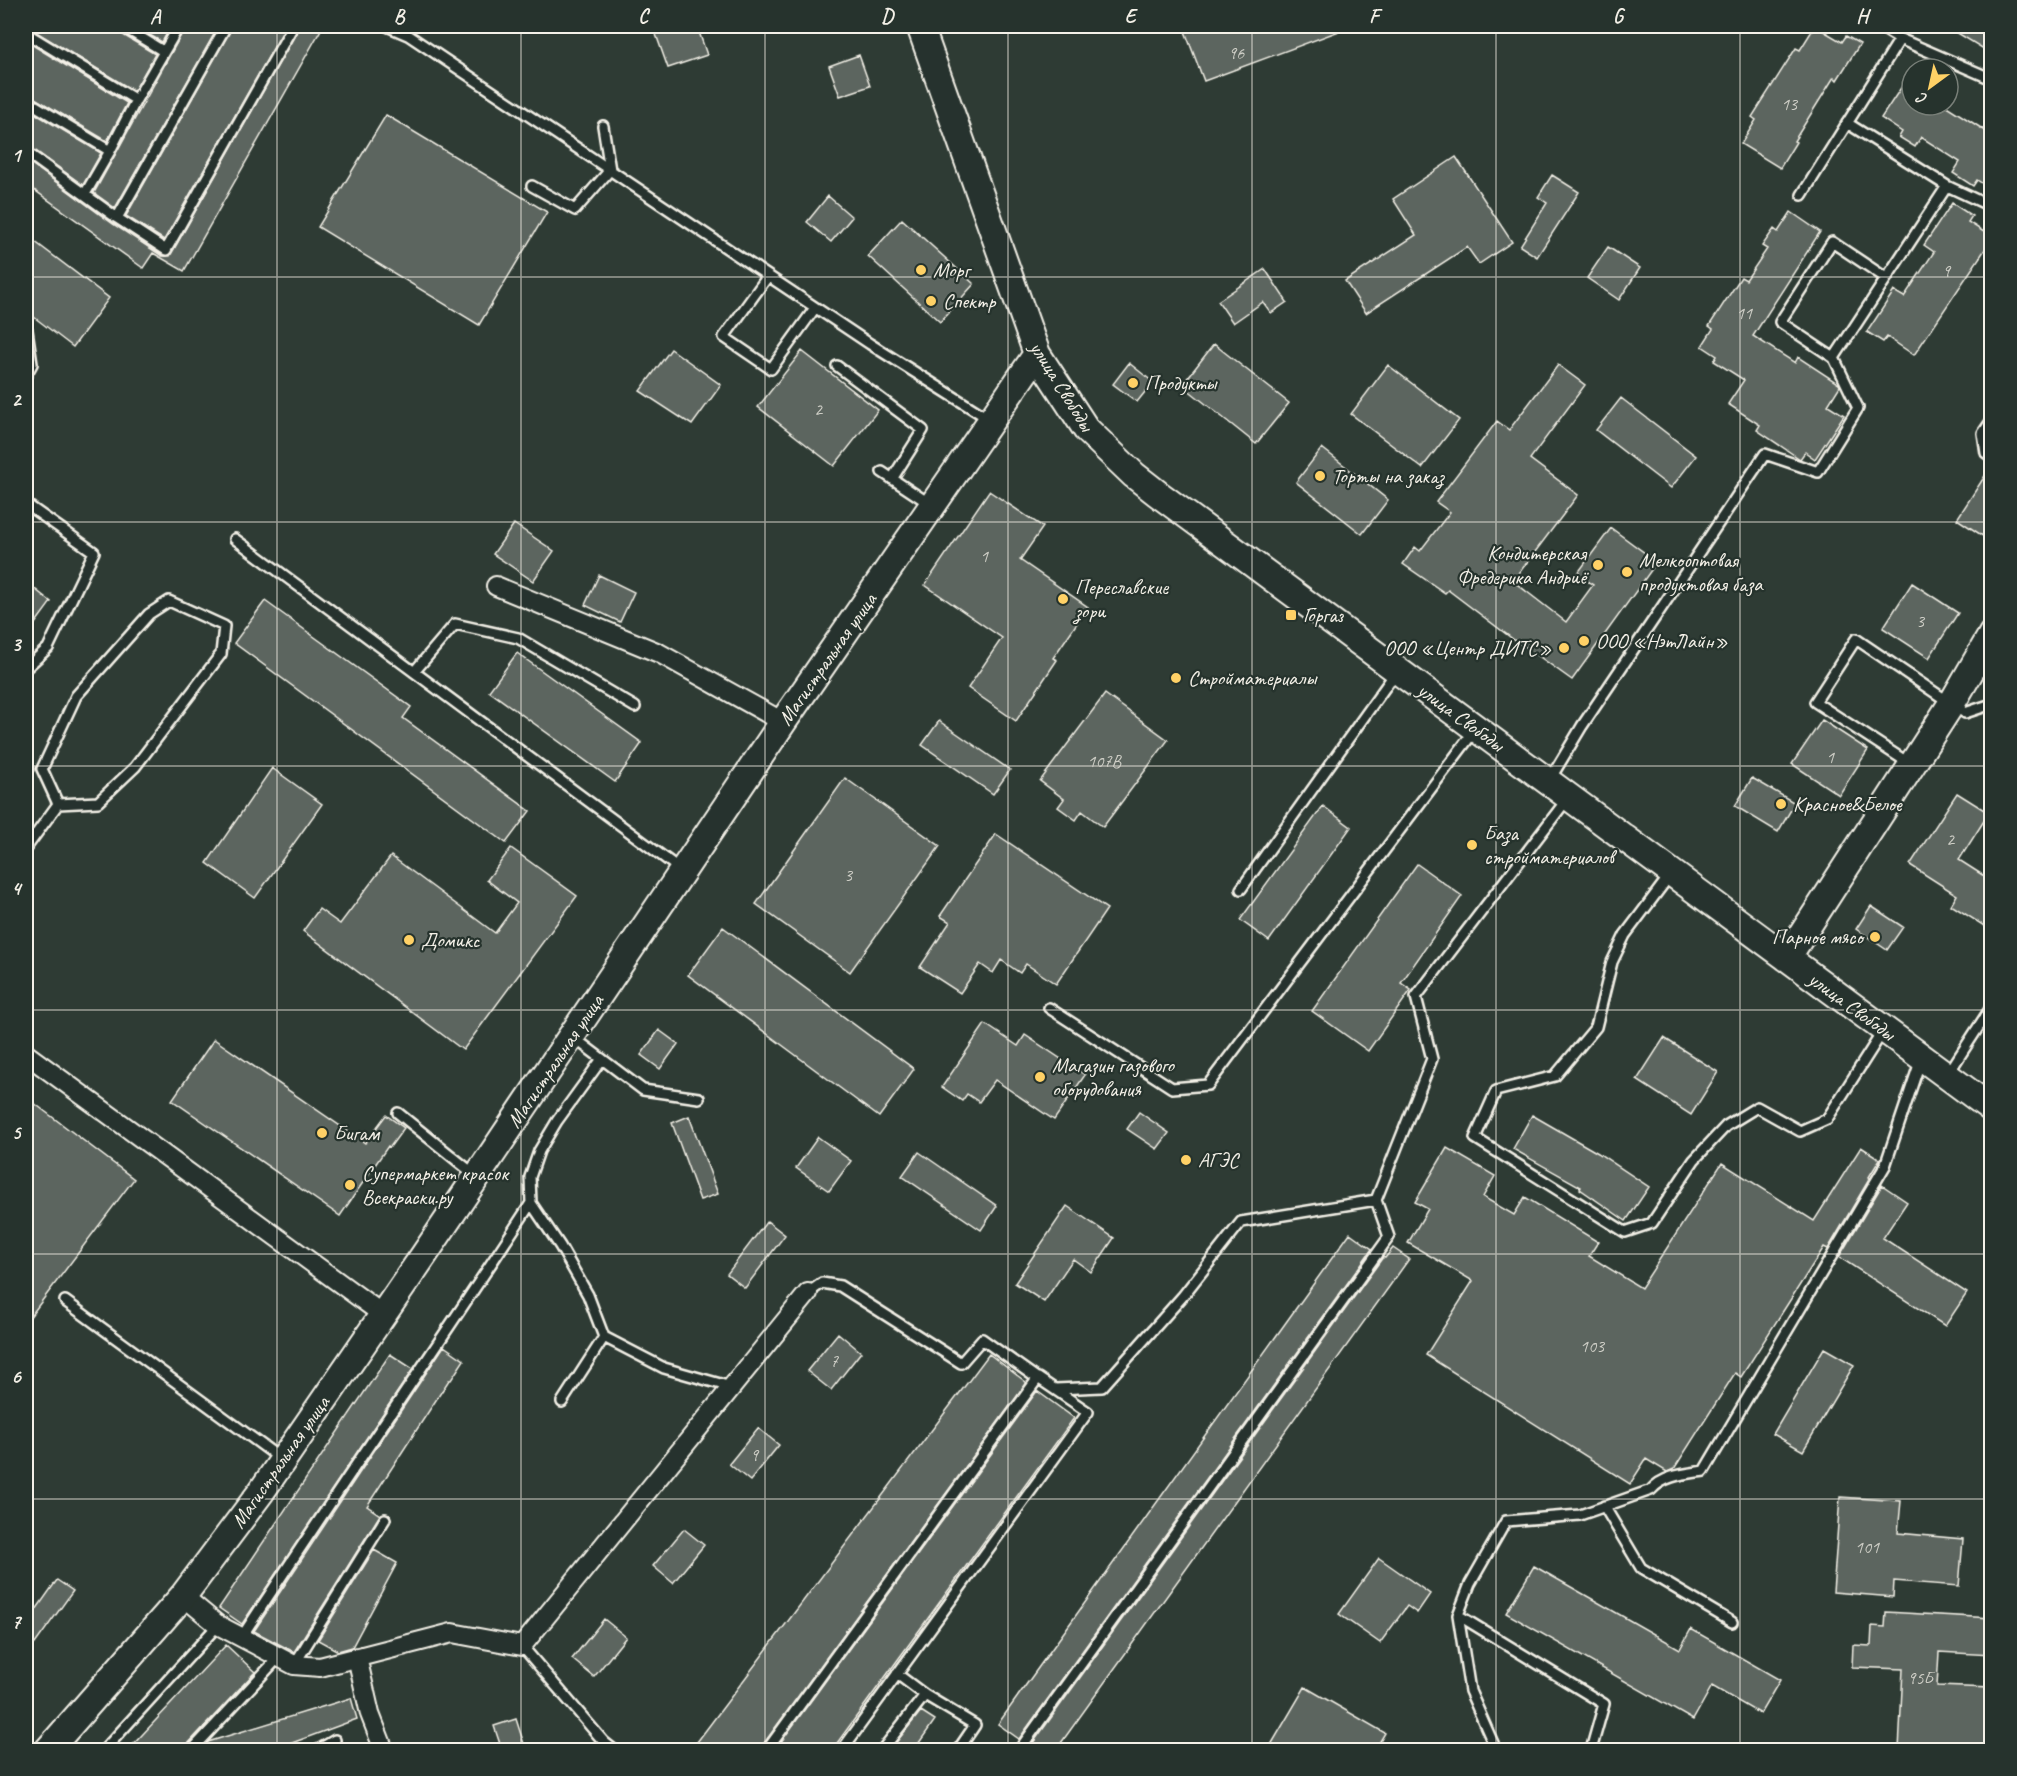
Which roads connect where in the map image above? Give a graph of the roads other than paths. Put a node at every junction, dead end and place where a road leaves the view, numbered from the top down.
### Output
1 (122, 26) edge
2 (179, 26) edge
3 (226, 26) edge
4 (293, 26) edge
5 (387, 26) edge
6 (920, 26) edge
7 (1879, 26) edge
8 (26, 33) edge
9 (1900, 39) junction
10 (164, 51) junction
11 (1992, 79) edge
12 (26, 100) edge
13 (136, 100) junction
14 (1847, 123) junction
15 (603, 126) dead end
16 (110, 150) junction
17 (26, 152) edge
18 (610, 170) junction
19 (532, 186) dead end
20 (1947, 186) junction
21 (85, 194) junction
22 (1802, 195) dead end
23 (1992, 207) edge
24 (117, 218) junction
25 (768, 276) junction
26 (1886, 278) junction
27 (815, 308) junction
28 (26, 328) edge
29 (1037, 354) junction
30 (1834, 358) junction
31 (837, 366) dead end
32 (26, 375) edge
33 (991, 420) junction
34 (1992, 420) edge
35 (1992, 457) edge
36 (882, 472) dead end
37 (892, 479) junction
38 (26, 504) edge
39 (932, 506) junction
40 (235, 538) dead end
41 (496, 585) dead end
42 (1992, 634) edge
43 (26, 668) edge
44 (1397, 670) junction
45 (414, 672) junction
46 (1952, 703) junction
47 (1992, 704) edge
48 (635, 707) dead end
49 (783, 722) junction
50 (1476, 728) junction
51 (1912, 766) junction
52 (1549, 782) junction
53 (1569, 797) junction
54 (58, 804) junction
55 (26, 848) edge
56 (683, 871) junction
57 (1671, 873) junction
58 (1241, 889) dead end
59 (1787, 958) junction
60 (1992, 1006) edge
61 (1048, 1008) dead end
62 (1884, 1029) junction
63 (572, 1036) junction
64 (26, 1054) edge
65 (1922, 1057) junction
66 (602, 1059) junction
67 (1947, 1076) junction
68 (699, 1098) dead end
69 (1992, 1109) edge
70 (398, 1113) dead end
71 (477, 1176) junction
72 (1376, 1200) junction
73 (531, 1203) junction
74 (808, 1293) joint
75 (65, 1301) dead end
76 (382, 1314) junction
77 (604, 1337) junction
78 (1038, 1379) junction
79 (731, 1387) junction
80 (1055, 1389) junction
81 (562, 1402) dead end
82 (283, 1460) junction
83 (1604, 1506) junction
84 (385, 1519) dead end
85 (183, 1596) junction
86 (1458, 1615) junction
87 (1732, 1622) dead end
88 (219, 1625) junction
89 (241, 1638) junction
90 (522, 1646) junction
91 (357, 1657) junction
92 (286, 1662) junction
93 (897, 1674) junction
94 (925, 1695) junction
95 (335, 1740) dead end
96 (48, 1750) edge
97 (104, 1750) edge
98 (192, 1750) edge
99 (318, 1750) edge
100 (384, 1750) edge
101 (614, 1750) edge
102 (767, 1750) edge
103 (842, 1750) edge
104 (882, 1750) edge
105 (958, 1750) edge
106 (1022, 1750) edge
107 (1494, 1750) edge
108 (1591, 1750) edge

1 - 10 lane
2 - 10 lane
3 - 24 lane
4 - 24 lane
5 - 18 lane
6 - 29 main road, улица Свободы
7 - 9 lane
8 - 13 lane
9 - 11 lane
9 - 14 lane
10 - 13 lane
12 - 16 lane
13 - 16 lane
14 - 20 lane
14 - 22 lane
15 - 18 lane
16 - 21 lane
17 - 21 lane
18 - 19 lane
18 - 25 lane
20 - 23 lane
20 - 26 lane
21 - 24 lane
25 - 27 lane
25 - 27 lane
26 - 30 lane
26 - 30 lane
27 - 33 lane
28 - 32 lane
29 - 33 main road, Магистральная улица
29 - 44 main road, улица Свободы
30 - 52 lane
31 - 37 lane
33 - 39 main road, Магистральная улица
34 - 35 lane
36 - 37 lane
37 - 39 lane
38 - 43 lane
39 - 49 main road, Магистральная улица
40 - 45 lane
41 - 49 street
42 - 46 main road
44 - 50 main road, улица Свободы
44 - 58 lane
45 - 48 lane
45 - 56 lane
46 - 47 lane
46 - 51 main road
46 - 51 lane
49 - 56 main road, Магистральная улица
50 - 52 main road, улица Свободы
50 - 61 lane
51 - 59 main road
52 - 53 main road, улица Свободы
53 - 57 main road, улица Свободы
53 - 72 lane
54 - 54 lane
54 - 55 lane
56 - 63 main road, Магистральная улица
57 - 59 main road, улица Свободы
57 - 62 lane
59 - 62 main road, улица Свободы
60 - 67 lane
62 - 65 main road, улица Свободы
63 - 66 lane
63 - 71 main road, Магистральная улица
64 - 76 street
65 - 67 main road, улица Свободы
65 - 83 lane
66 - 68 lane
66 - 73 lane
67 - 69 main road, улица Свободы
70 - 71 lane
71 - 76 main road, Магистральная улица
72 - 80 lane
72 - 106 lane
73 - 77 lane
73 - 89 lane
74 - 78 lane
74 - 79 street
75 - 82 lane
76 - 82 main road, Магистральная улица
77 - 79 lane
77 - 81 lane
78 - 80 lane
78 - 102 lane
79 - 90 street
80 - 93 lane
82 - 85 main road, Магистральная улица
83 - 86 lane
83 - 87 lane
84 - 92 lane
85 - 88 street
85 - 96 main road, Магистральная улица
86 - 107 lane
86 - 108 lane
88 - 89 street
88 - 97 lane
89 - 92 street
90 - 91 street
90 - 101 lane
91 - 92 street
91 - 100 street
92 - 98 lane
93 - 94 lane
93 - 103 lane
94 - 104 lane
94 - 105 lane
95 - 99 lane

